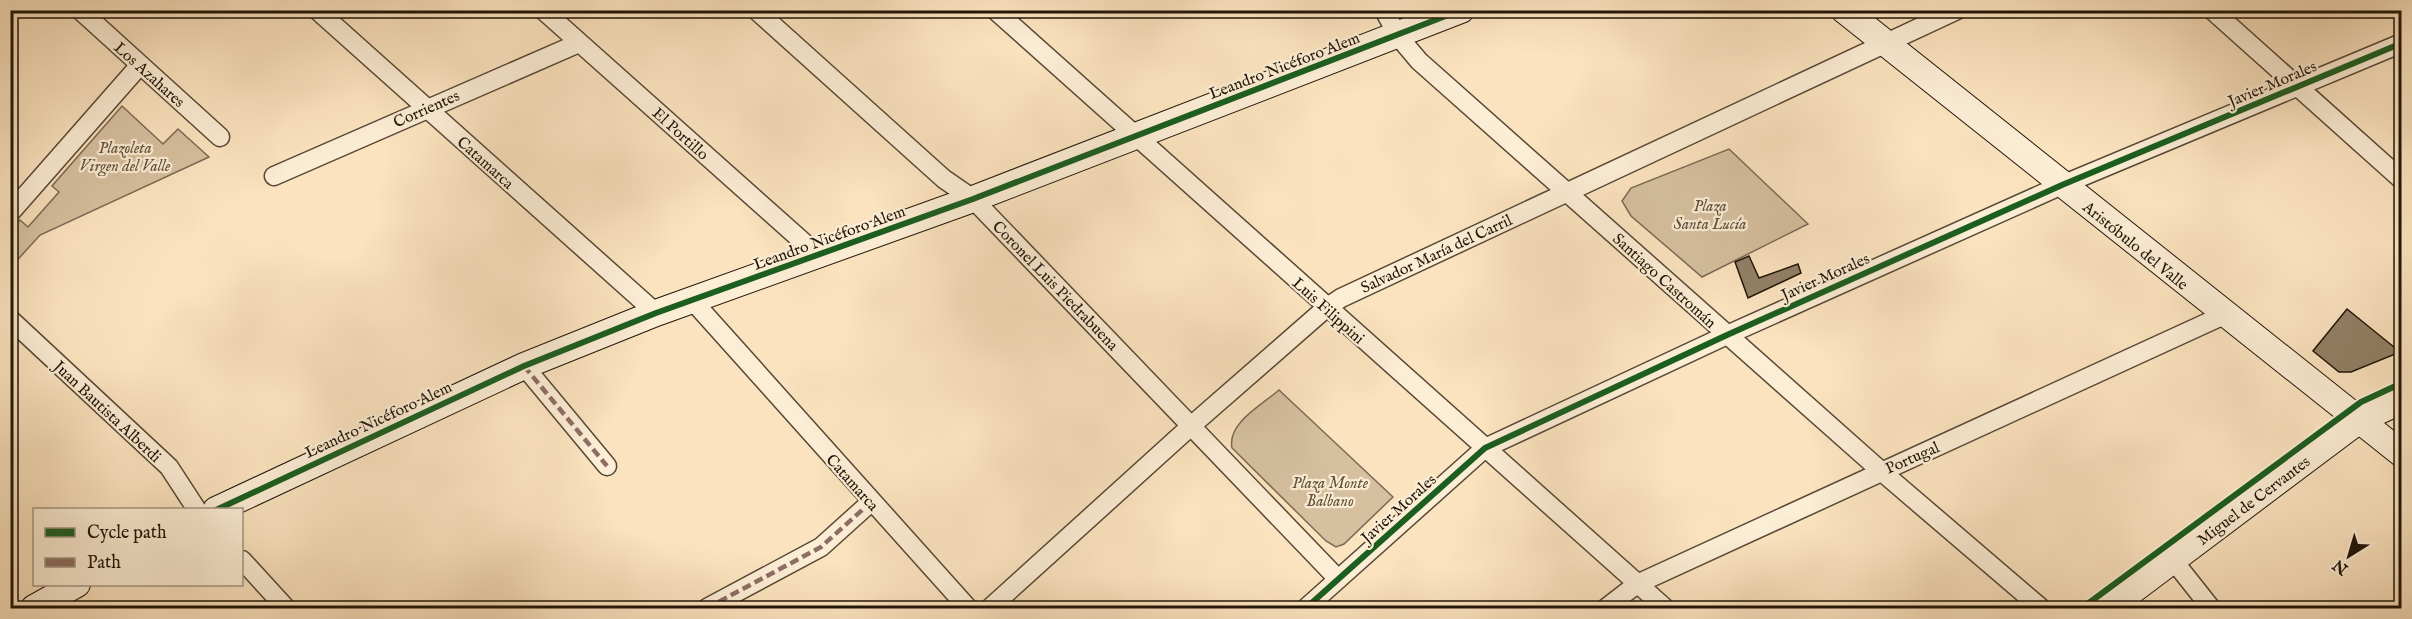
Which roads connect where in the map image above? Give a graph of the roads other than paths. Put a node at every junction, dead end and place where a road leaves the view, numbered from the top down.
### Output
1 (80, 10) edge
2 (317, 10) edge
3 (543, 10) edge
4 (756, 10) edge
5 (995, 10) edge
6 (1384, 10) edge
7 (1461, 10) edge
8 (1844, 10) edge
9 (1957, 10) edge
10 (2212, 10) edge
11 (1398, 36) junction
12 (579, 43) junction
13 (2402, 43) edge
14 (1886, 45) junction
15 (140, 65) junction
16 (2296, 87) junction
17 (426, 108) junction
18 (220, 137) dead end
19 (1134, 137) junction
20 (274, 176) dead end
21 (2402, 180) edge
22 (2062, 185) junction
23 (1569, 192) junction
24 (973, 200) junction
25 (10, 213) edge
26 (819, 256) junction
27 (692, 300) junction
28 (1326, 308) junction
29 (656, 313) junction
30 (2224, 315) junction
31 (10, 320) edge
32 (1726, 335) junction
33 (524, 366) junction
34 (2402, 400) edge
35 (2358, 421) junction
36 (1191, 426) junction
37 (1485, 448) junction
38 (2402, 454) edge
39 (607, 466) dead end
40 (1881, 471) junction
41 (871, 502) junction
42 (196, 508) edge
43 (220, 508) edge
44 (2173, 560) junction
45 (243, 561) edge
46 (1338, 579) junction
47 (1637, 584) junction
48 (75, 586) edge
49 (34, 609) edge
50 (286, 609) edge
51 (707, 609) edge
52 (968, 609) edge
53 (990, 609) edge
54 (1306, 609) edge
55 (1606, 609) edge
56 (1665, 609) edge
57 (2041, 609) edge
58 (2109, 609) edge
59 (2211, 609) edge

1 - 15 street, Los Azahares
2 - 17 street, Catamarca
3 - 12 street, El Portillo
4 - 24 street, Coronel Luis Piedrabuena
5 - 19 street, Luis Filippini
6 - 11 street, Santiago Castromán
7 - 11 street, Leandro Nicéforo Alem
8 - 14 street, Aristóbulo del Valle
9 - 14 street, Salvador María del Carril
10 - 16 street
11 - 19 street, Leandro Nicéforo Alem
11 - 23 street, Santiago Castromán
12 - 17 street, Corrientes
12 - 26 street, El Portillo
13 - 16 street, Javier Morales
14 - 22 street, Aristóbulo del Valle
14 - 23 street, Salvador María del Carril
15 - 18 street, Los Azahares
15 - 25 street
16 - 21 street
16 - 22 street, Javier Morales
17 - 20 street, Corrientes
17 - 29 street, Catamarca
19 - 24 street, Leandro Nicéforo Alem
19 - 28 street, Luis Filippini
22 - 30 street, Aristóbulo del Valle
22 - 32 street, Javier Morales
23 - 28 street, Salvador María del Carril
23 - 32 street, Santiago Castromán
24 - 26 street, Leandro Nicéforo Alem
24 - 36 street, Coronel Luis Piedrabuena
26 - 27 street, Leandro Nicéforo Alem
27 - 29 street, Leandro Nicéforo Alem
27 - 41 street, Catamarca
28 - 36 street, Salvador María del Carril
28 - 37 street, Luis Filippini
29 - 33 street, Leandro Nicéforo Alem
30 - 35 street, Aristóbulo del Valle
30 - 40 street, Portugal
31 - 42 street, Juan Bautista Alberdi
32 - 37 street, Javier Morales
32 - 40 street, Santiago Castromán
33 - 39 street
33 - 43 street, Leandro Nicéforo Alem
34 - 35 street, Miguel de Cervantes
35 - 38 street, Aristóbulo del Valle
35 - 44 street, Miguel de Cervantes
36 - 46 street, Coronel Luis Piedrabuena
36 - 53 street, Salvador María del Carril
37 - 46 street, Javier Morales
37 - 47 street, Luis Filippini
40 - 47 street, Portugal
40 - 57 street, Santiago Castromán
41 - 51 street
41 - 52 street, Catamarca
44 - 58 street, Miguel de Cervantes
44 - 59 street
45 - 50 street
46 - 54 street, Javier Morales
47 - 55 street, Portugal
47 - 56 street, Luis Filippini
48 - 49 street

